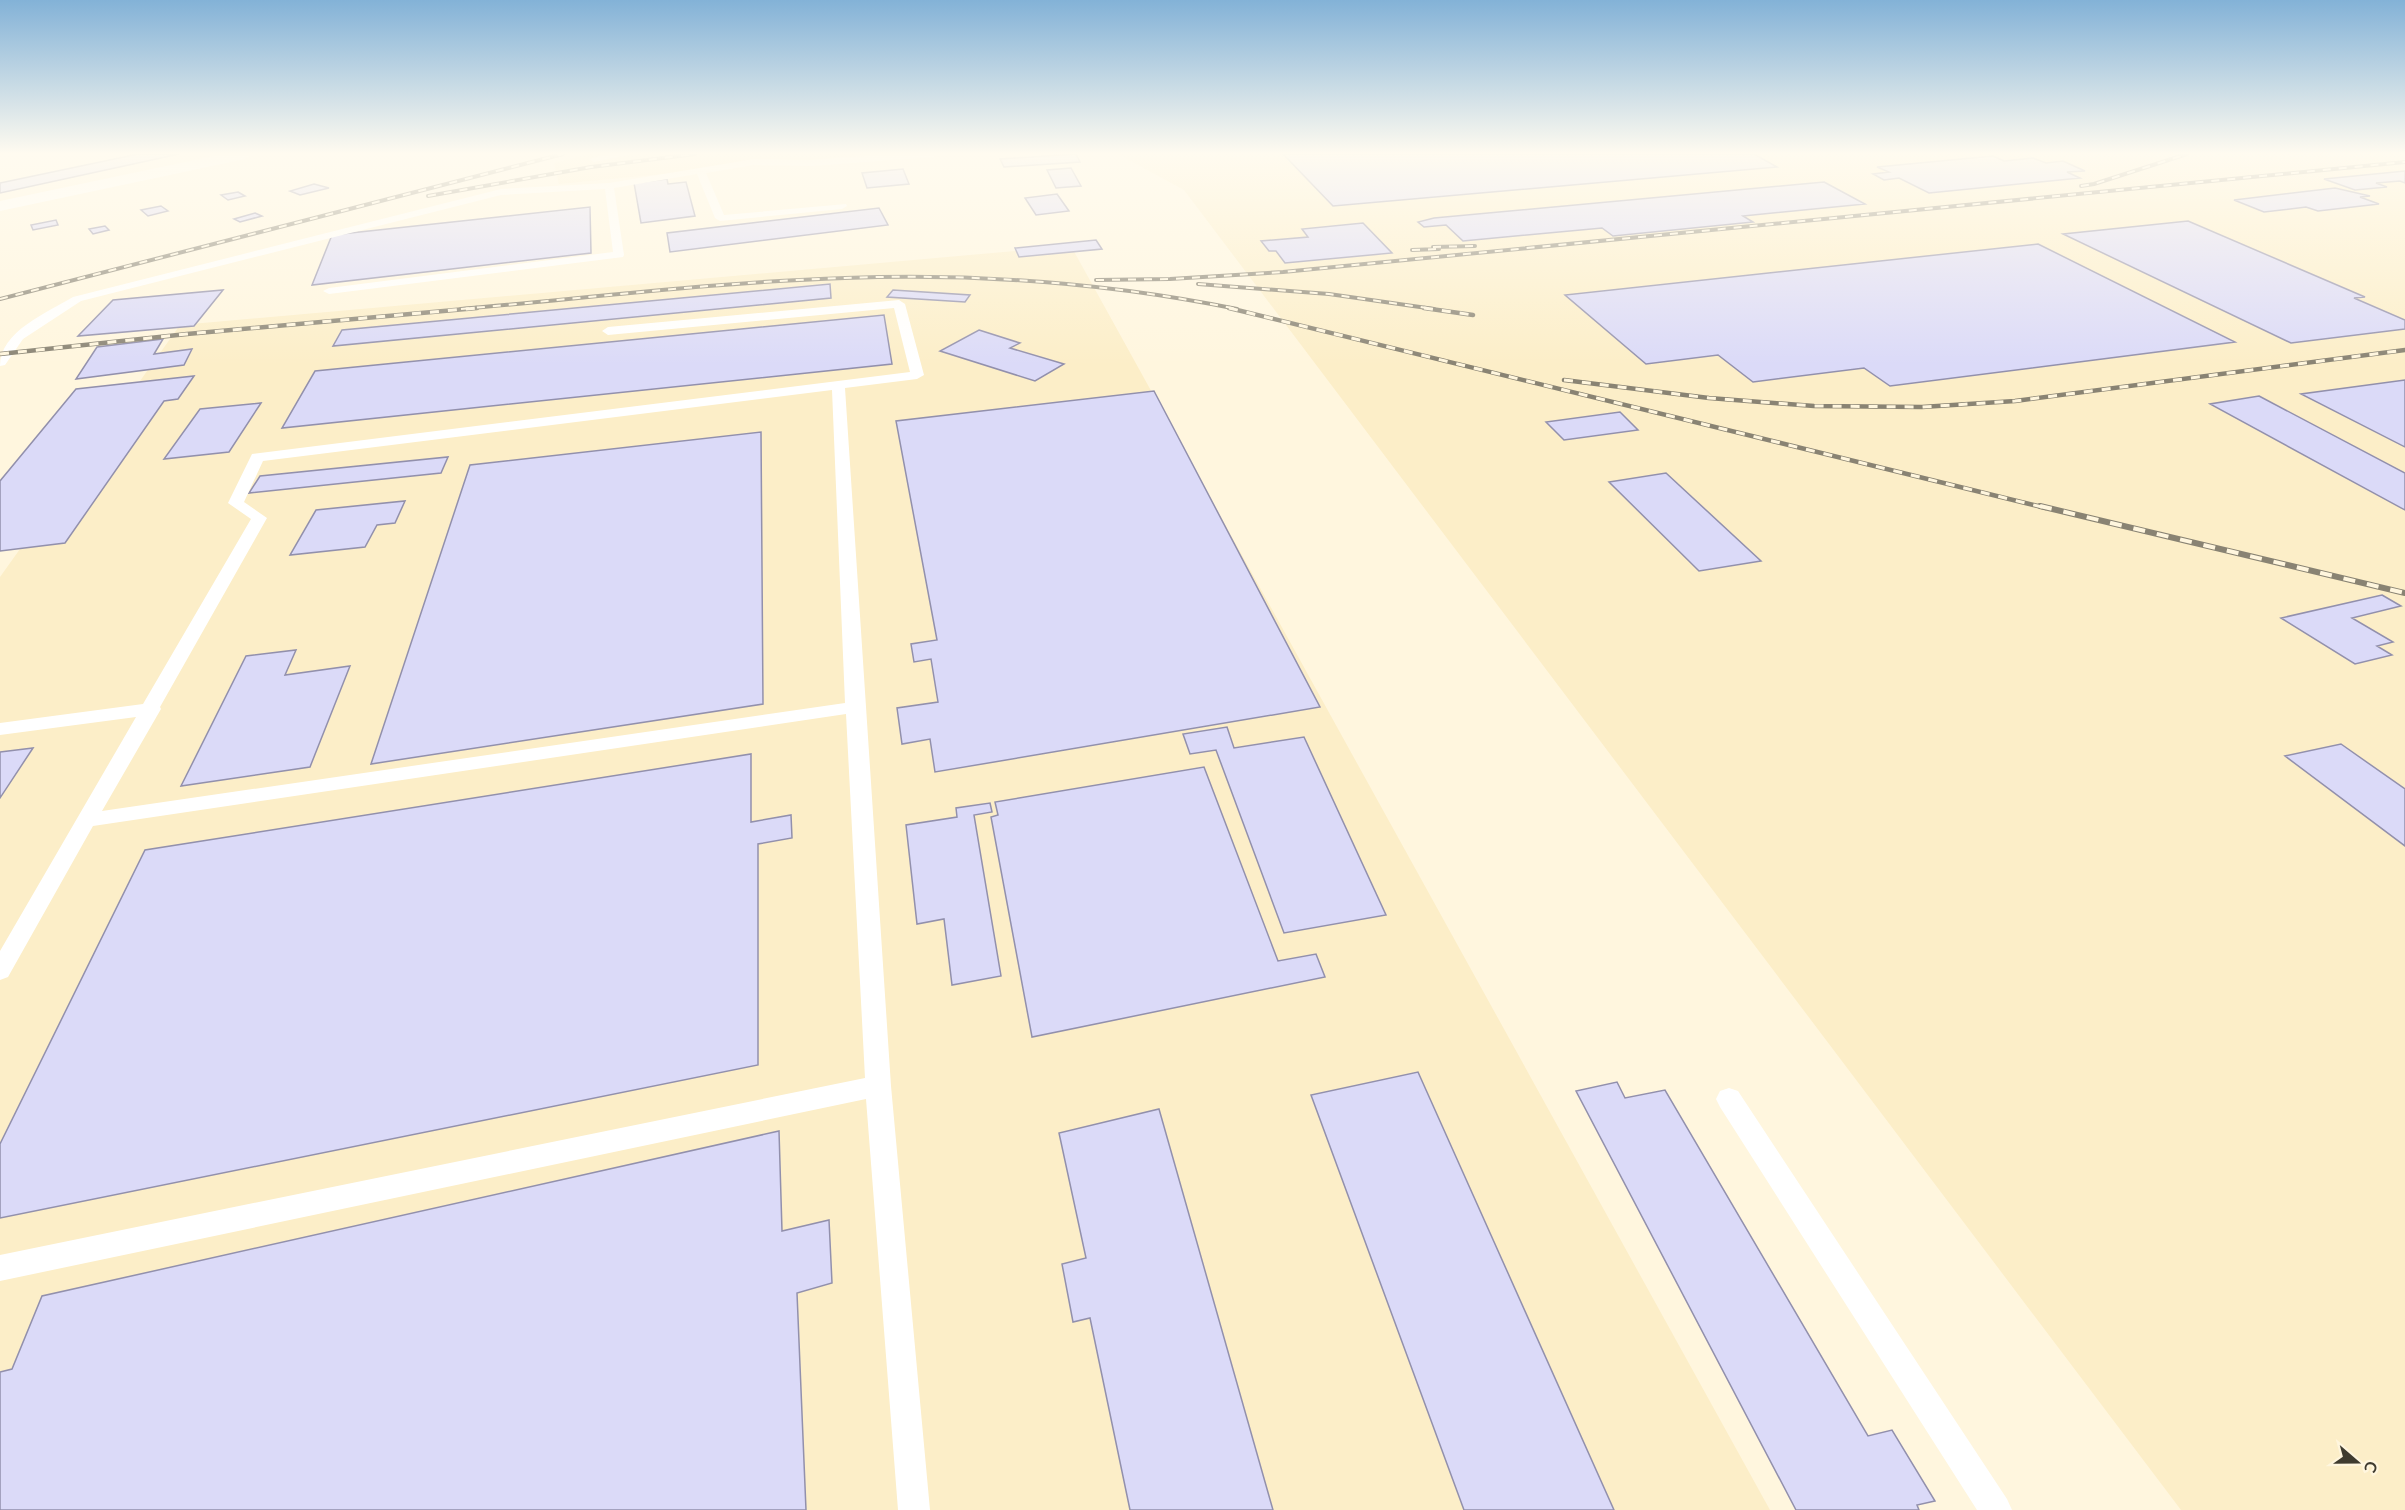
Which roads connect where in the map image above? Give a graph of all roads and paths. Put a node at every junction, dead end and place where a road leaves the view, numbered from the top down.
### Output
1 (372, 224) edge
2 (615, 224) edge
3 (329, 291) dead end
4 (608, 331) dead end
5 (0, 362) edge
6 (838, 385) junction
7 (855, 707) junction
8 (152, 709) junction
9 (0, 729) edge
10 (88, 820) junction
11 (0, 971) edge
12 (878, 1086) junction
13 (1729, 1099) dead end
14 (0, 1268) edge
15 (914, 1510) edge
16 (1996, 1510) edge

1 - 5 lane
2 - 3 lane
4 - 6 lane
6 - 7 lane
6 - 8 lane
7 - 10 lane
7 - 12 lane
8 - 9 lane
8 - 10 lane
10 - 11 lane
12 - 14 lane
12 - 15 lane
13 - 16 lane

